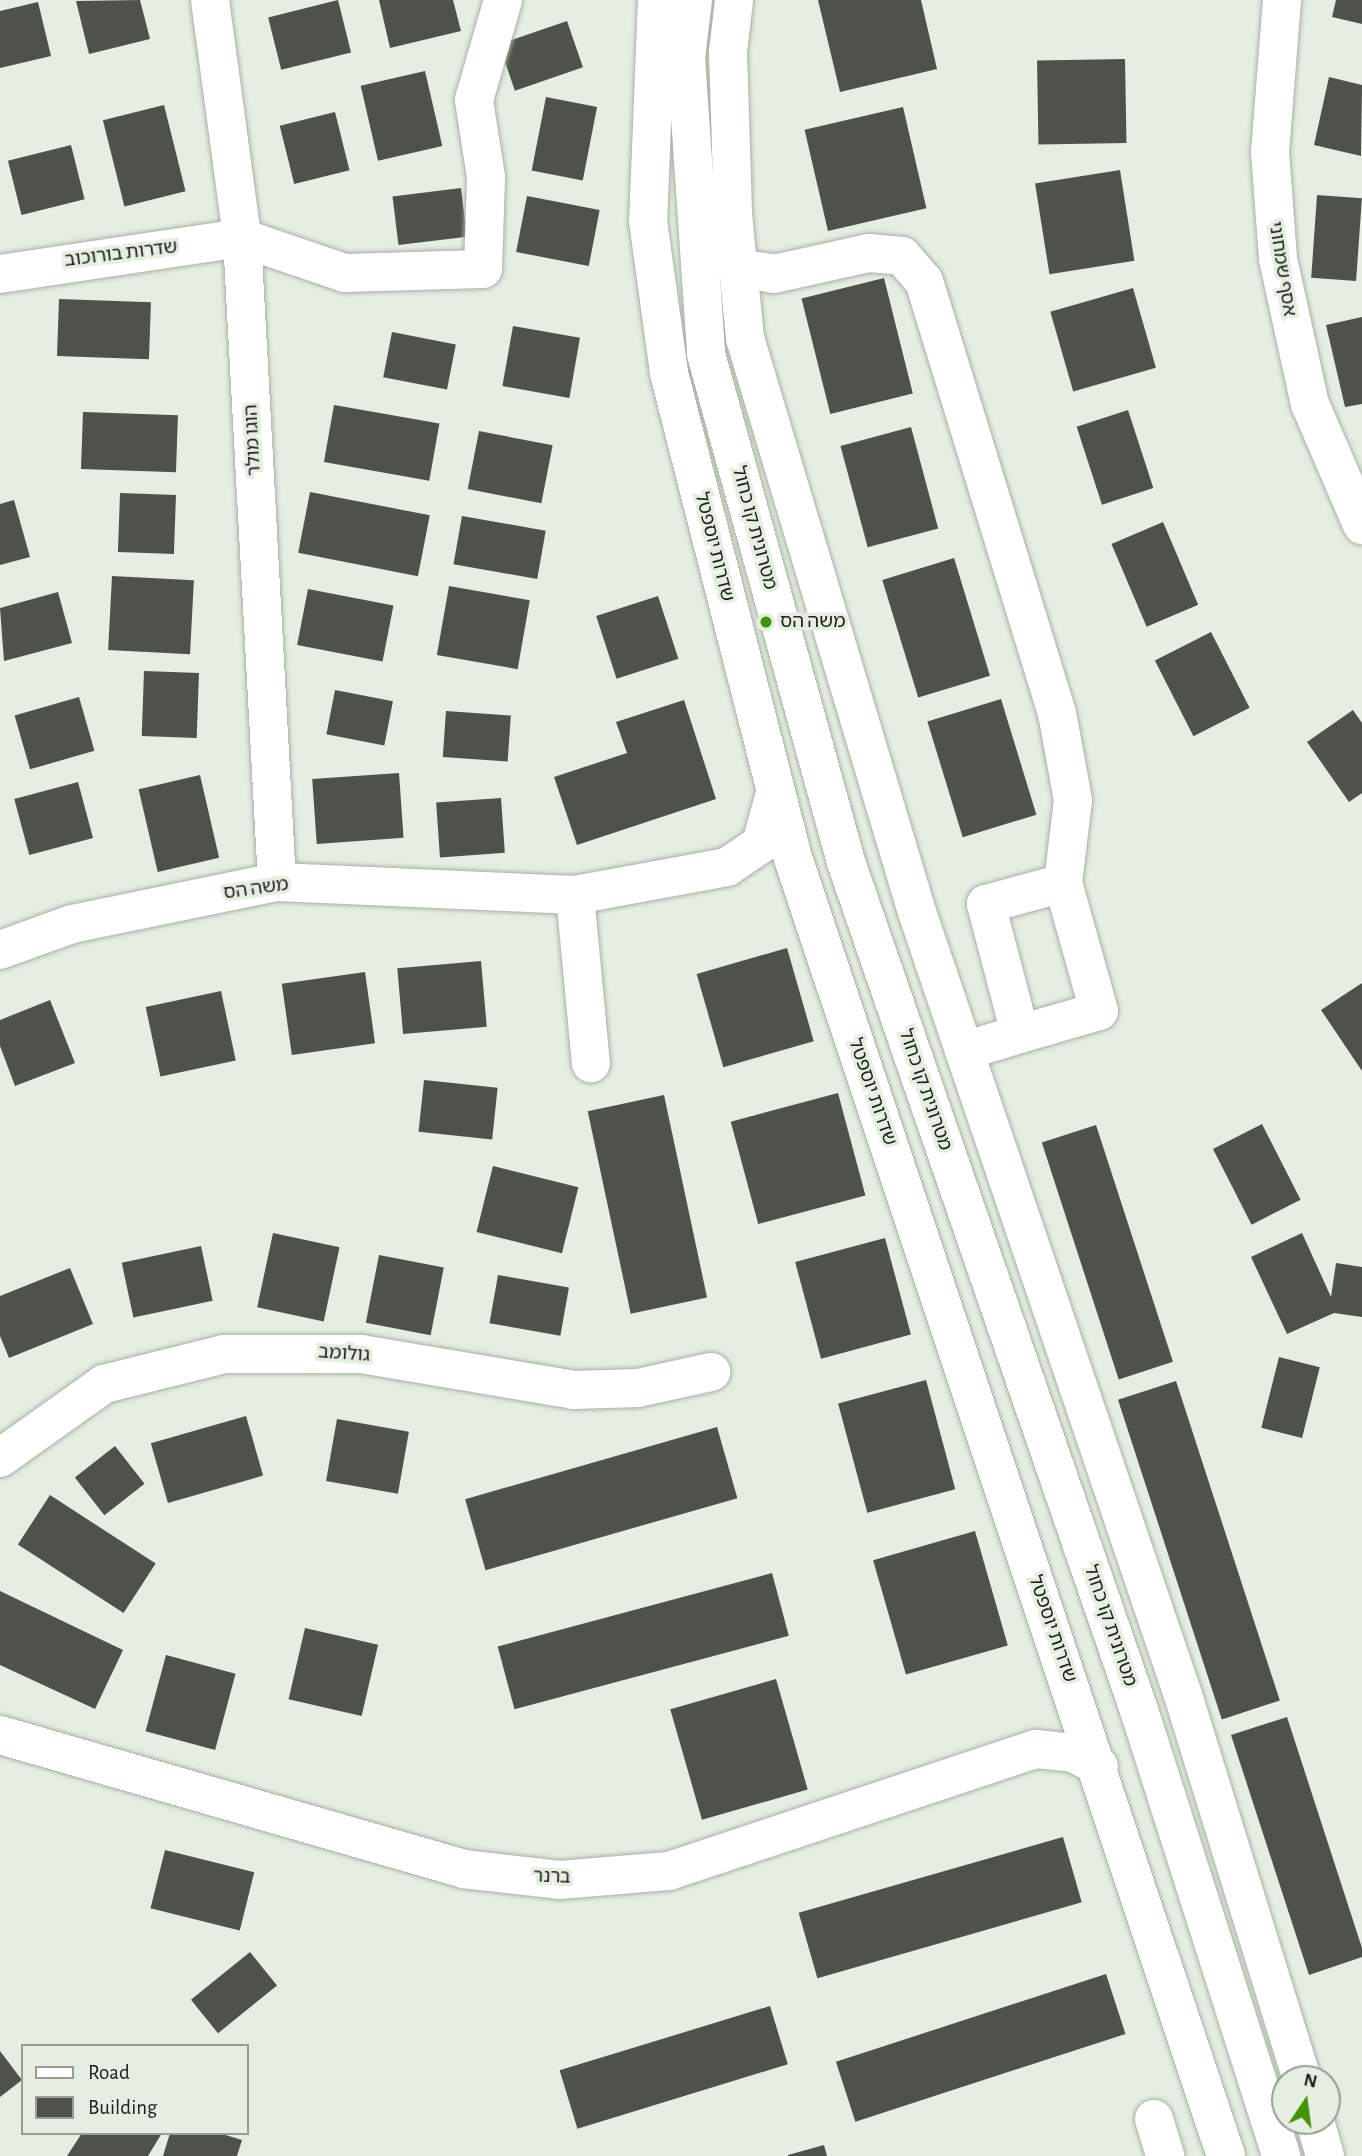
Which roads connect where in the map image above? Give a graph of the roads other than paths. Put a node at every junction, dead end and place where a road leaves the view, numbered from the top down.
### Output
1 (210, 0) edge
2 (503, 0) edge
3 (657, 0) edge
4 (692, 0) edge
5 (734, 0) edge
6 (1282, 0) edge
7 (242, 238) junction
8 (738, 268) junction
9 (0, 274) edge
10 (1362, 525) edge
11 (775, 787) junction
12 (727, 867) junction
13 (277, 883) junction
14 (1063, 883) junction
15 (575, 895) junction
16 (813, 916) junction
17 (0, 950) edge
18 (1020, 1034) junction
19 (964, 1051) junction
20 (591, 1063) dead end
21 (711, 1372) dead end
22 (0, 1458) edge
23 (0, 1735) edge
24 (1100, 1766) junction
25 (1298, 2065) edge
26 (1154, 2119) dead end
27 (1319, 2135) edge
28 (1165, 2156) edge
29 (1226, 2156) edge
30 (1281, 2156) edge
31 (1325, 2156) edge

1 - 7 street, הוגו מולר
2 - 7 street
3 - 11 street, שדרות יוספטל
4 - 30 street, מטרונית קו כחול
5 - 8 street
6 - 10 street, אסף שמחוני
7 - 9 street, שדרות בורוכוב
7 - 13 street, הוגו מולר
8 - 14 street
8 - 19 street
11 - 12 street, משה הס
11 - 16 street, שדרות יוספטל
12 - 15 street, משה הס
12 - 16 street, משה הס
13 - 15 street, משה הס
13 - 17 street, משה הס
14 - 18 street
14 - 18 street
15 - 20 street
16 - 24 street, שדרות יוספטל
18 - 19 street
19 - 25 street
21 - 22 street, גולומב
23 - 24 street, ברנר
24 - 29 street, שדרות יוספטל
26 - 28 street
27 - 31 street

